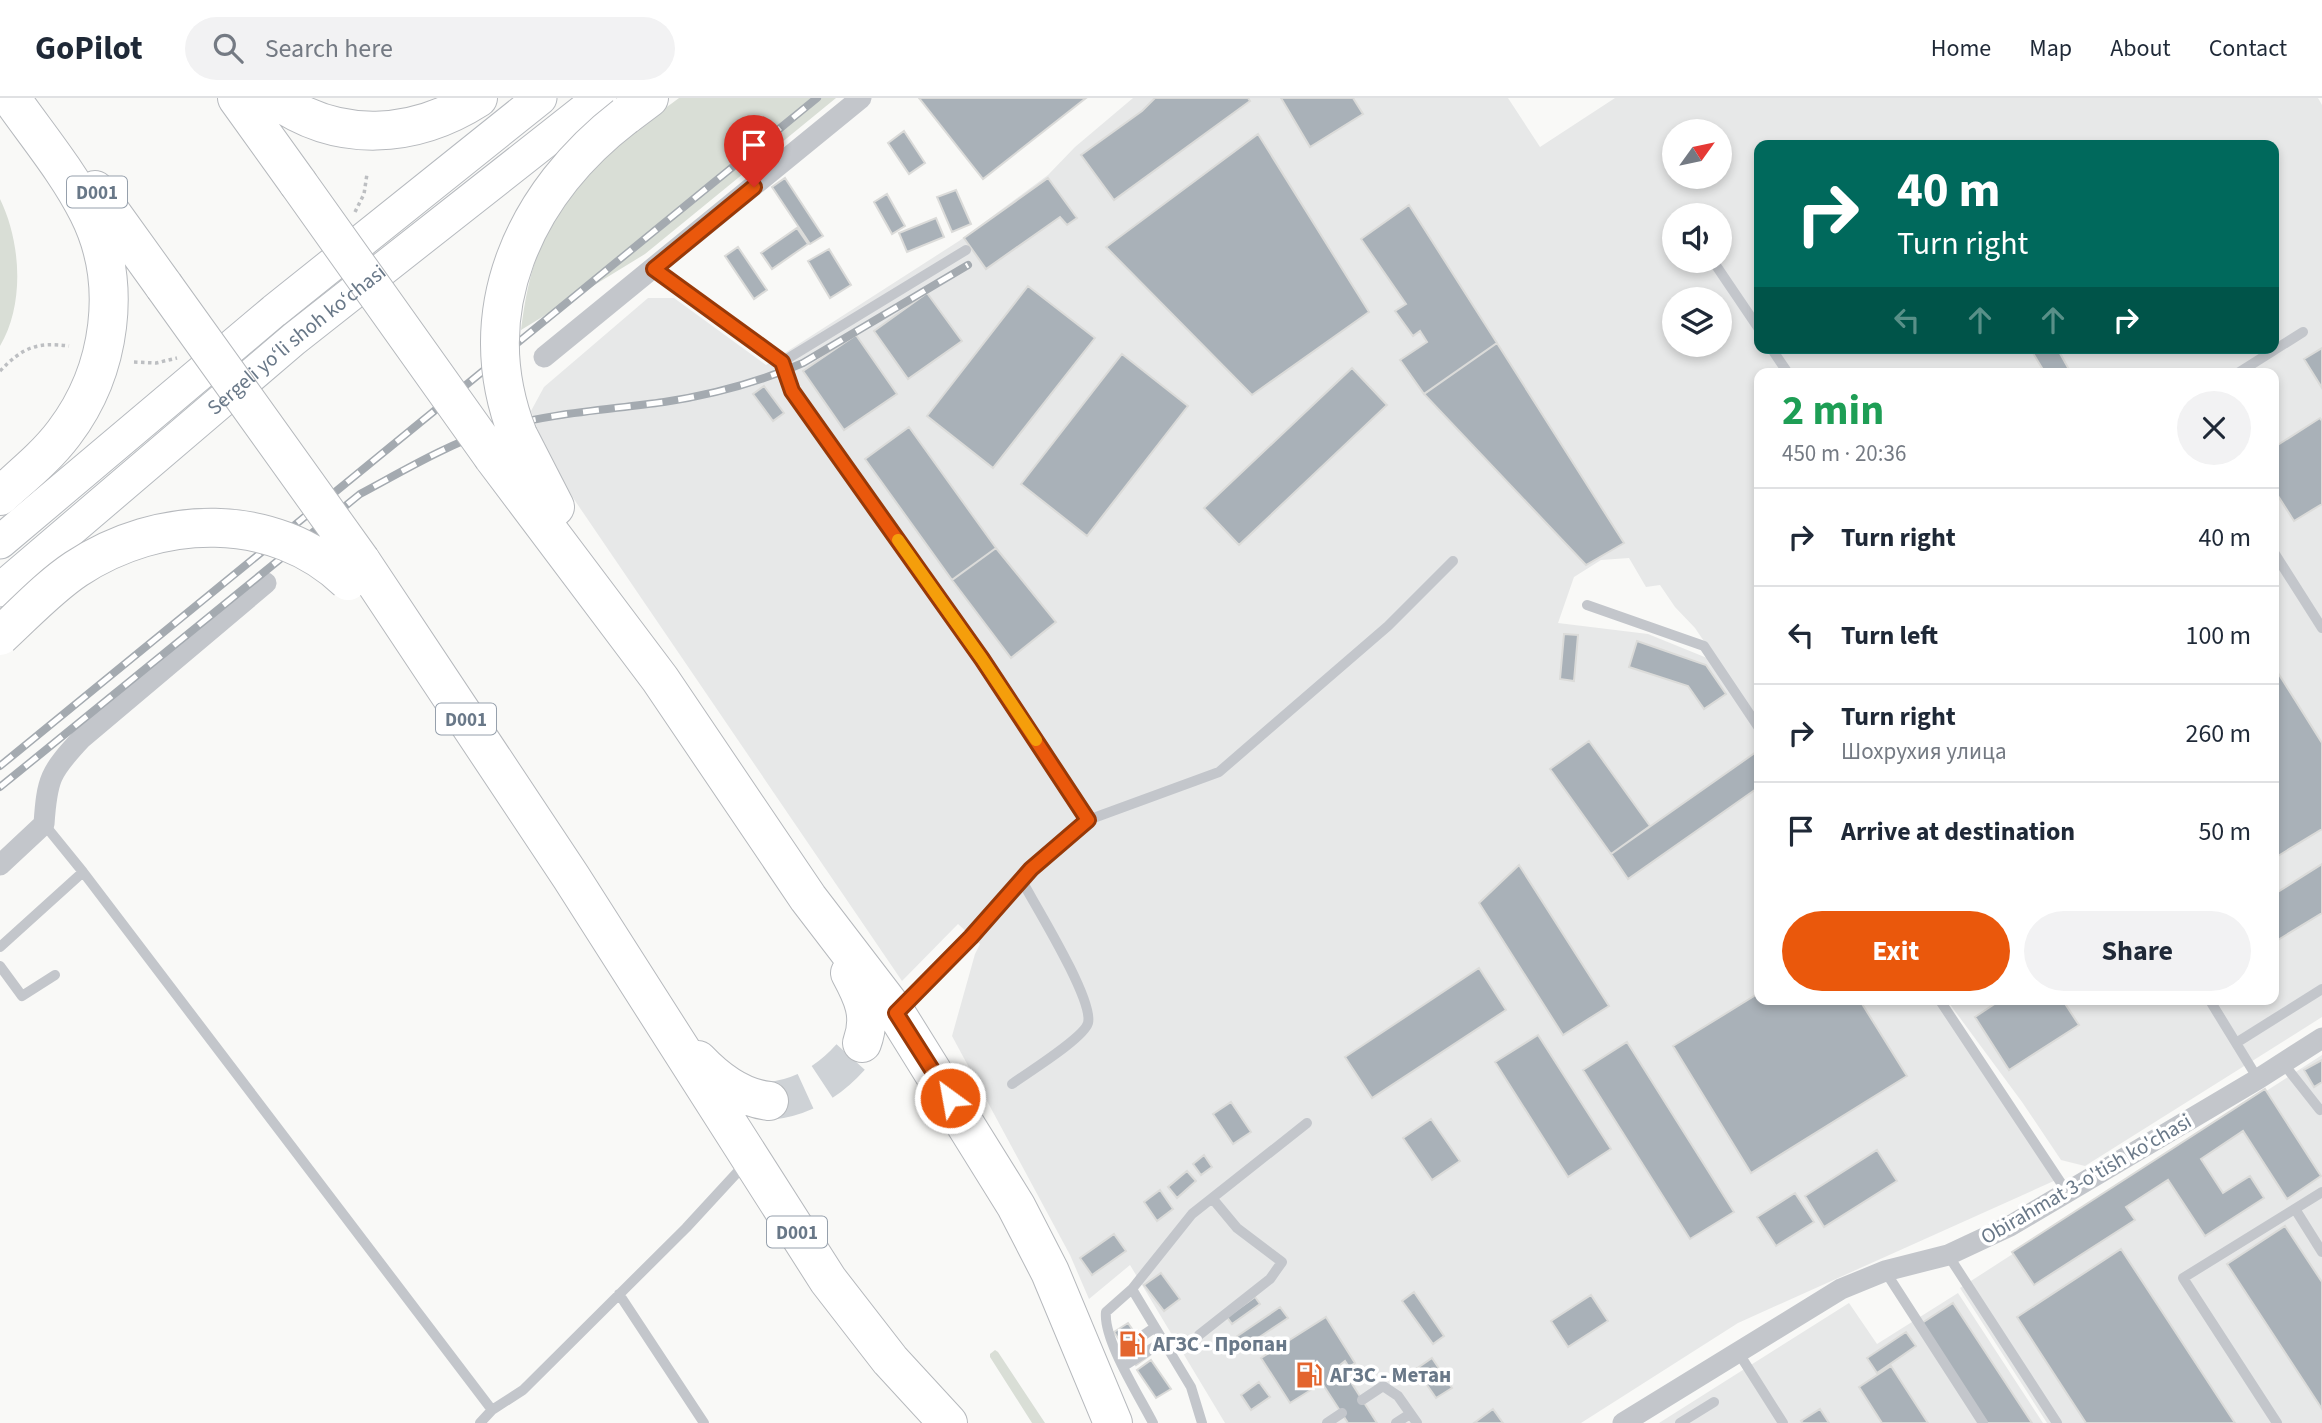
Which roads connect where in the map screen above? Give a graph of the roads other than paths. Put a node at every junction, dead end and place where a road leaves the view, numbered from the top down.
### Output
1 (11, 98) edge
2 (27, 98) edge
3 (237, 98) edge
4 (274, 98) edge
5 (478, 98) edge
6 (540, 98) edge
7 (861, 98) edge
8 (625, 104) edge
9 (966, 250) dead end
10 (654, 269) junction
11 (1721, 273) edge
12 (1754, 322) edge
13 (2304, 332) dead end
14 (2279, 348) edge
15 (2269, 354) edge
16 (544, 357) dead end
17 (782, 362) junction
18 (2246, 368) edge
19 (506, 446) junction
20 (0, 496) edge
21 (0, 542) edge
22 (2279, 560) edge
23 (1453, 561) dead end
24 (355, 571) junction
25 (266, 583) dead end
26 (0, 590) edge
27 (1587, 605) dead end
28 (2322, 628) edge
29 (0, 636) edge
30 (1754, 721) edge
31 (1088, 820) junction
32 (44, 824) junction
33 (0, 865) edge
34 (83, 872) junction
35 (1022, 881) junction
36 (808, 898) junction
37 (0, 947) edge
38 (0, 966) edge
39 (55, 975) dead end
40 (2322, 989) edge
41 (1943, 1005) edge
42 (2213, 1005) edge
43 (896, 1013) junction
44 (666, 1026) junction
45 (2322, 1038) edge
46 (862, 1043) tunnel mouth
47 (2236, 1043) junction
48 (2283, 1063) junction
49 (2258, 1079) junction
50 (1012, 1084) dead end
51 (769, 1101) tunnel mouth
52 (2321, 1111) edge
53 (1307, 1123) dead end
54 (750, 1159) junction
55 (2067, 1192) junction
56 (2322, 1192) edge
57 (1212, 1198) junction
58 (2295, 1209) junction
59 (2322, 1252) edge
60 (1948, 1255) junction
61 (1885, 1272) junction
62 (1132, 1289) junction
63 (619, 1294) junction
64 (1154, 1328) junction
65 (1199, 1335) dead end
66 (1162, 1342) junction
67 (1738, 1352) junction
68 (1117, 1353) junction
69 (1124, 1366) junction
70 (1362, 1400) dead end
71 (1714, 1402) dead end
72 (492, 1410) junction
73 (1342, 1413) dead end
74 (1413, 1418) edge
75 (1634, 1420) edge
76 (480, 1423) edge
77 (704, 1423) edge
78 (948, 1423) edge
79 (1113, 1423) edge
80 (1153, 1423) edge
81 (1202, 1423) edge
82 (1327, 1423) edge
83 (1396, 1423) edge
84 (1680, 1423) edge
85 (1783, 1423) edge
86 (1983, 1423) edge
87 (2057, 1423) edge
88 (2277, 1423) edge

1 - 20 highway
2 - 24 highway, D001, bridge
3 - 19 highway, bridge
4 - 5 highway
6 - 21 main road, Sergeli yo‘li shoh ko‘chasi
7 - 10 street
8 - 19 highway, bridge
8 - 26 main road, Sergeli yo‘li shoh ko‘chasi
9 - 17 lane
10 - 16 street
10 - 17 lane
11 - 12 lane
13 - 14 lane
15 - 18 lane
17 - 31 lane
19 - 36 highway
22 - 28 lane
23 - 31 lane
24 - 29 highway, bridge
24 - 44 highway, D001
25 - 32 street
27 - 30 lane
31 - 35 lane
32 - 33 street
32 - 34 lane
34 - 37 lane
34 - 72 lane
35 - 43 lane
35 - 50 lane
36 - 43 highway
36 - 46 highway
38 - 39 lane
40 - 47 lane
41 - 55 lane
42 - 47 lane
43 - 79 highway
44 - 51 highway
44 - 54 highway, D001
45 - 48 street, Obirahmat 3-o'tish ko'chasi
47 - 49 lane
48 - 49 street, Obirahmat 3-o'tish ko'chasi
48 - 52 lane
49 - 55 street, Obirahmat 3-o'tish ko'chasi
53 - 57 lane
54 - 63 lane
54 - 78 highway, D001
55 - 60 street, Obirahmat 3-o'tish ko'chasi
56 - 58 lane
57 - 62 lane
57 - 65 lane
58 - 59 lane
58 - 88 lane
60 - 61 street, Obirahmat 3-o'tish ko'chasi
60 - 87 lane
61 - 67 street, Obirahmat 3-o'tish ko'chasi
61 - 86 lane
62 - 64 lane
62 - 68 lane
63 - 72 lane
63 - 77 lane
64 - 66 lane
64 - 68 lane
66 - 69 lane
66 - 81 lane
67 - 75 street, Obirahmat 3-o'tish ko'chasi
67 - 85 lane
68 - 69 lane
69 - 80 lane
70 - 74 lane
71 - 84 lane
72 - 76 lane
73 - 82 lane
74 - 83 lane

